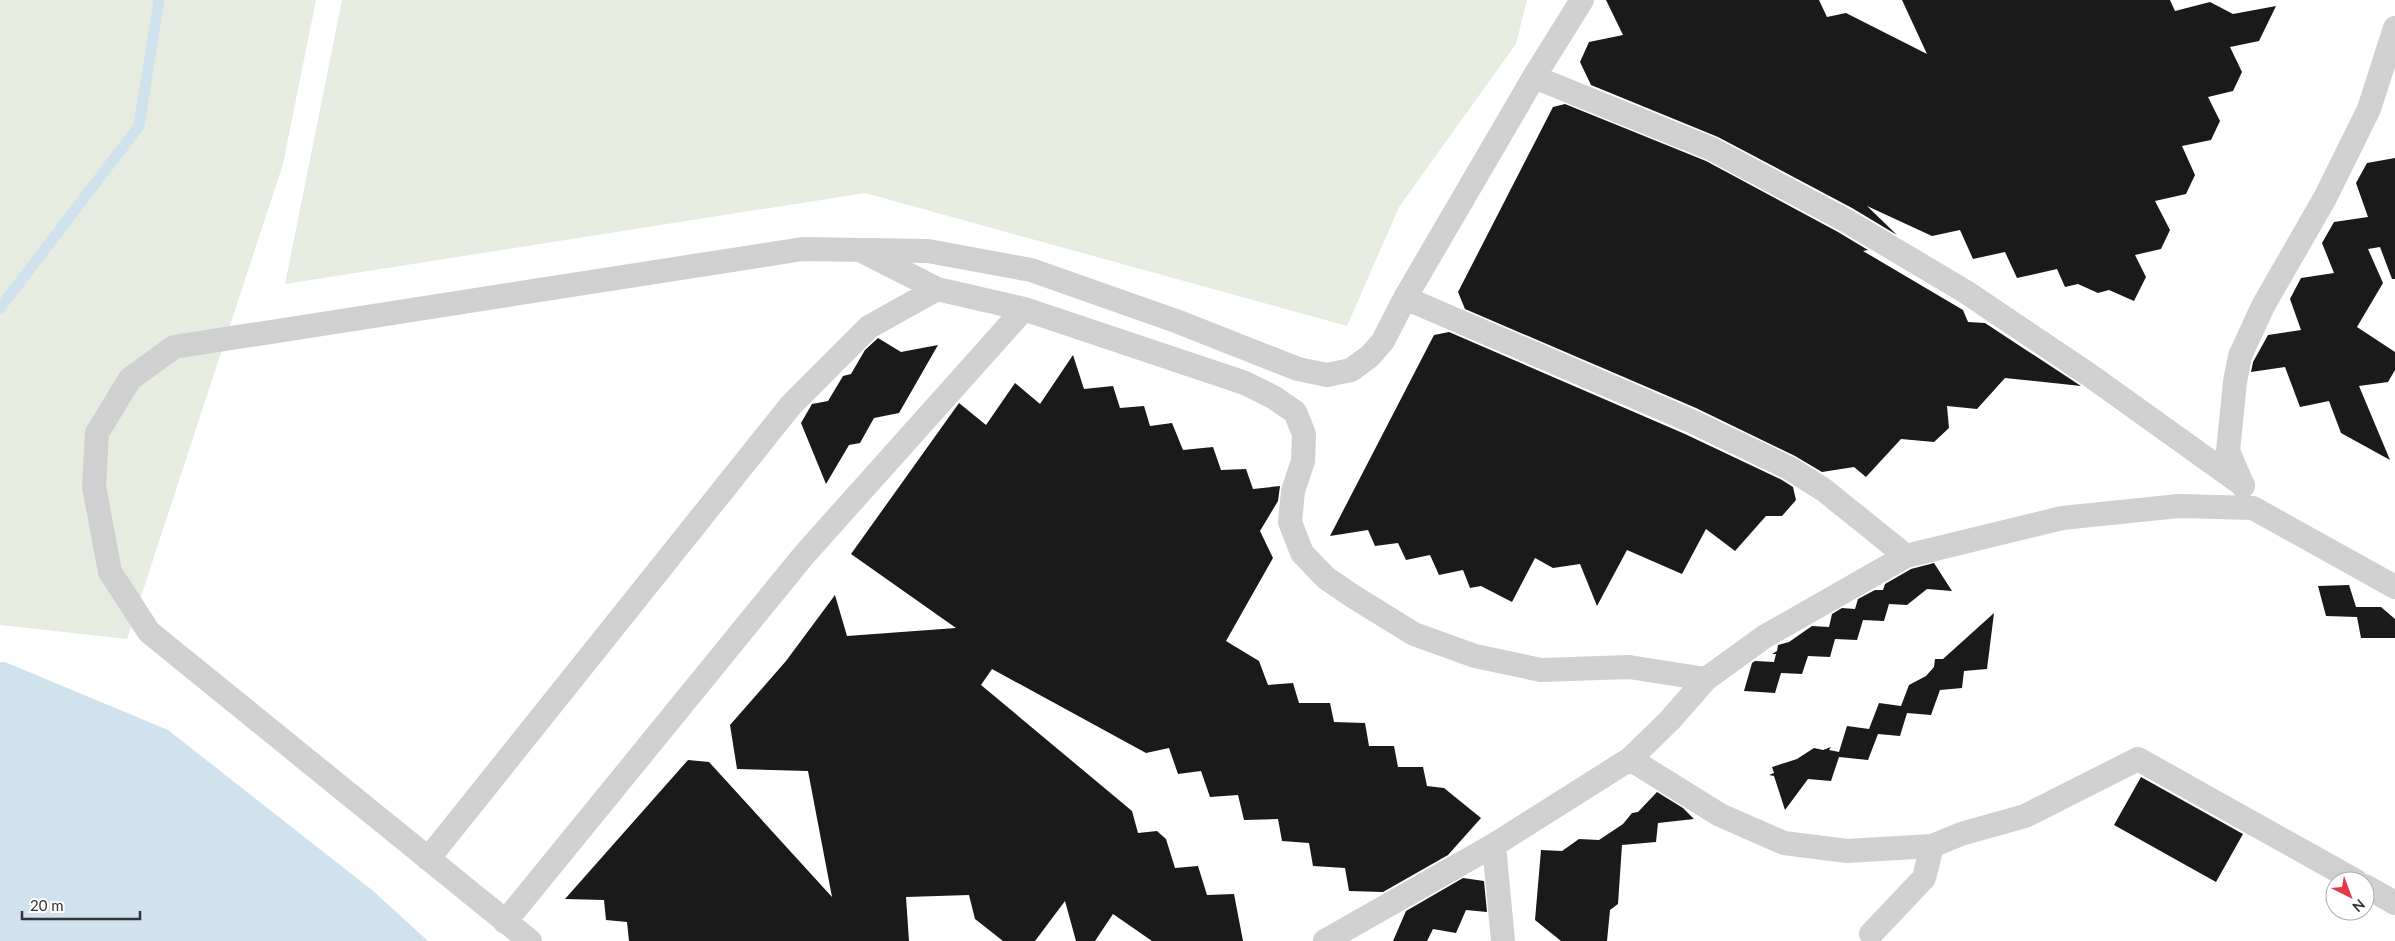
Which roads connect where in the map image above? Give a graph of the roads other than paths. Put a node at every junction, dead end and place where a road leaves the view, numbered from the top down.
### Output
1 (1582, 0) edge
2 (2395, 28) edge
3 (1534, 77) junction
4 (858, 249) junction
5 (937, 288) junction
6 (1404, 298) junction
7 (1024, 309) junction
8 (2242, 485) junction
9 (2253, 508) junction
10 (1906, 556) junction
11 (2395, 587) edge
12 (1706, 679) junction
13 (1630, 759) junction
14 (1494, 845) junction
15 (1932, 846) junction
16 (428, 859) junction
17 (2338, 871) edge
18 (2375, 892) edge
19 (2395, 903) edge
20 (505, 922) junction
21 (1870, 934) dead end
22 (530, 941) edge
23 (1325, 941) edge
24 (1503, 941) edge

1 - 3 lane
2 - 8 lane
3 - 6 lane
3 - 8 lane
4 - 5 lane
4 - 6 lane
4 - 16 lane
5 - 7 lane
5 - 16 lane
6 - 10 lane
7 - 12 lane
7 - 20 lane
8 - 9 lane
9 - 10 lane
9 - 11 lane
10 - 12 lane
12 - 13 lane
13 - 14 lane
13 - 15 lane
14 - 23 lane
14 - 24 lane
15 - 17 lane
15 - 21 lane
16 - 20 lane
18 - 19 lane
20 - 22 lane

